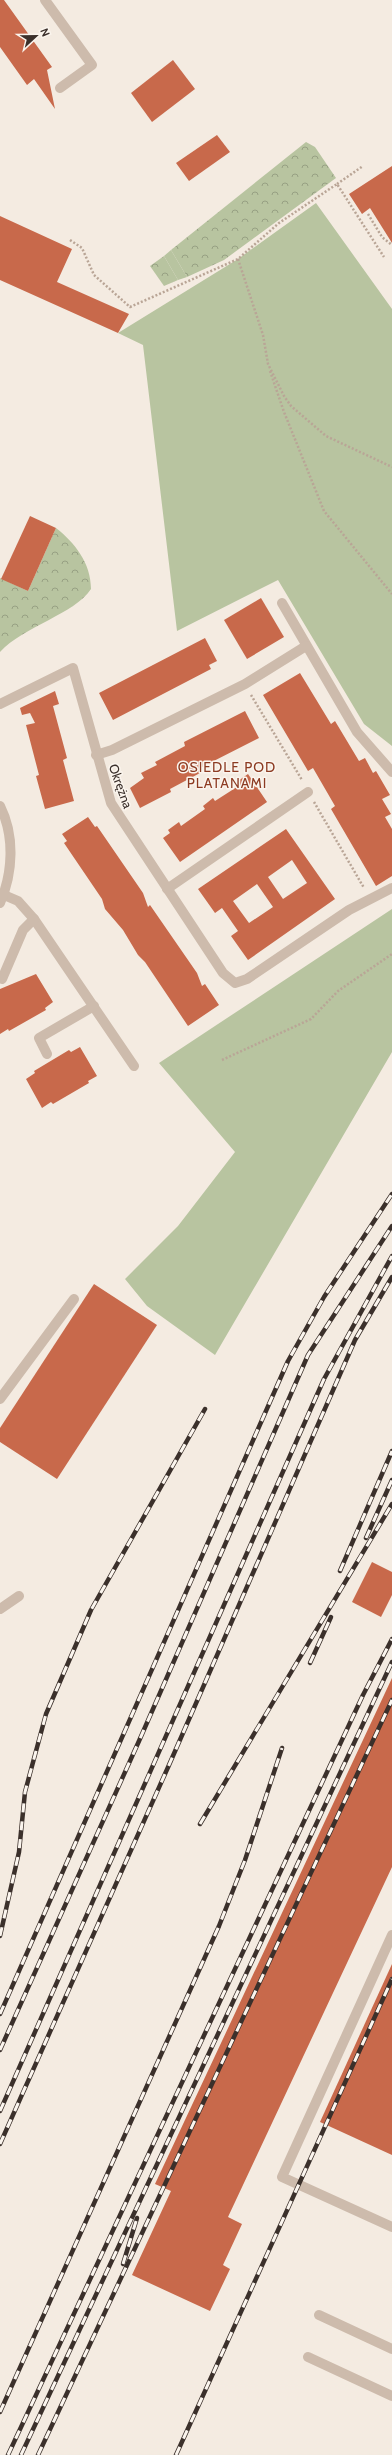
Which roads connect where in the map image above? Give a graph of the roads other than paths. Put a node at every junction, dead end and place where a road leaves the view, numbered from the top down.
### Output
1 (45, 0) edge
2 (60, 88) dead end
3 (282, 603) dead end
4 (306, 646) junction
5 (0, 704) edge
6 (96, 755) junction
7 (392, 772) edge
8 (308, 792) dead end
9 (0, 806) edge
10 (392, 888) edge
11 (167, 889) junction
12 (2, 899) edge
13 (34, 919) junction
14 (2, 979) dead end
15 (94, 1006) junction
16 (47, 1054) dead end
17 (134, 1066) dead end
18 (74, 1299) dead end
19 (0, 1399) edge
20 (19, 1596) dead end
21 (0, 1609) edge
22 (392, 1935) edge
23 (392, 2227) edge
24 (319, 2315) dead end
25 (392, 2349) edge
26 (308, 2357) dead end
27 (392, 2396) edge

1 - 2 street
3 - 4 street
4 - 6 street
4 - 7 street
5 - 6 street, Okrężna
6 - 11 street, Okrężna
8 - 11 street
9 - 12 street
10 - 11 street, Okrężna
12 - 13 street
13 - 14 street
13 - 15 street
15 - 16 street
15 - 17 street
18 - 19 street
20 - 21 street
22 - 23 street
24 - 25 street
26 - 27 street

